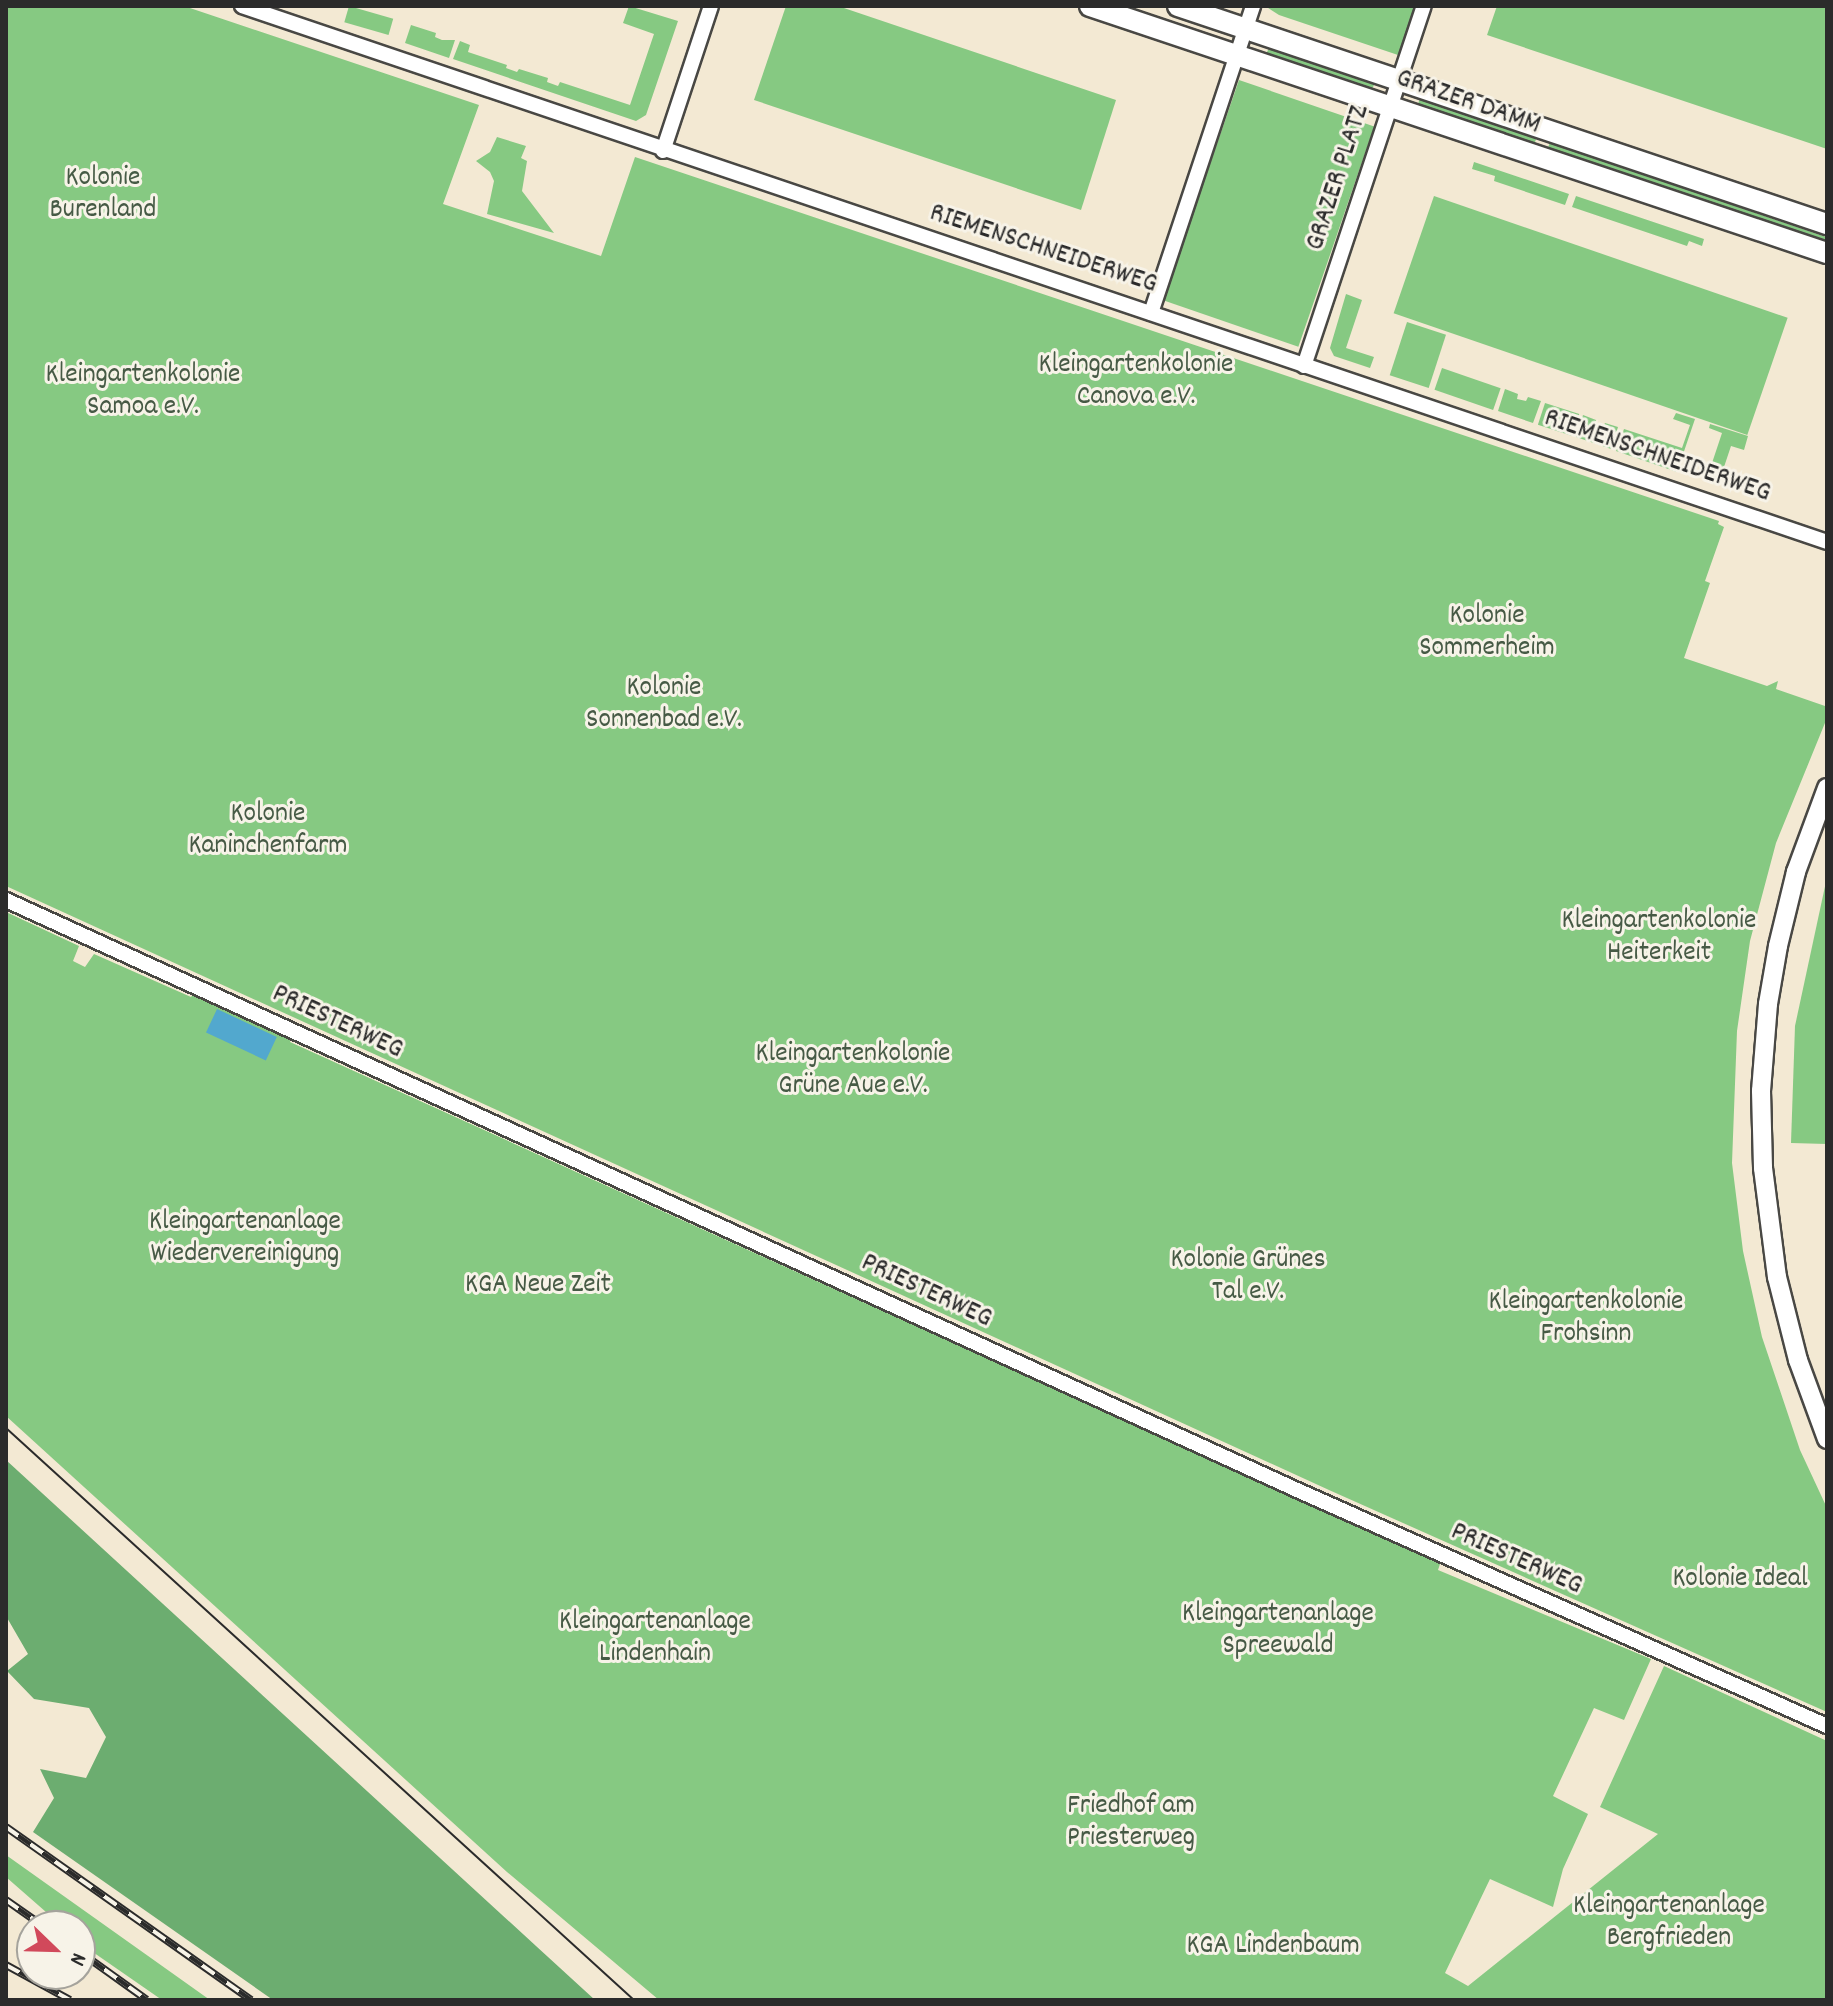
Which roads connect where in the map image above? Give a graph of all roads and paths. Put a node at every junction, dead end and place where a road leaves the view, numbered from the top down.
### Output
1 (242, 6) edge
2 (711, 6) edge
3 (1090, 6) edge
4 (1178, 6) edge
5 (1253, 6) edge
6 (1424, 6) edge
7 (1245, 29) junction
8 (1236, 54) junction
9 (1399, 81) junction
10 (1391, 106) junction
11 (663, 151) junction
12 (1827, 224) edge
13 (1827, 253) edge
14 (1151, 313) junction
15 (1304, 366) junction
16 (1827, 542) edge
17 (1827, 788) edge
18 (6, 900) edge
19 (1827, 1439) edge
20 (1827, 1726) edge

1 - 11 street, RIEMENSCHNEIDERWEG
2 - 11 street
3 - 8 main road, GRAZER DAMM
4 - 7 main road, GRAZER DAMM
5 - 7 street
6 - 9 street, GRAZER PLATZ
7 - 8 street
7 - 9 main road, GRAZER DAMM
8 - 10 main road, GRAZER DAMM
8 - 14 street
9 - 10 street, GRAZER PLATZ
9 - 12 main road, GRAZER DAMM
10 - 13 main road, GRAZER DAMM
10 - 15 street, GRAZER PLATZ
11 - 14 street, RIEMENSCHNEIDERWEG
14 - 15 street, RIEMENSCHNEIDERWEG
15 - 16 street, RIEMENSCHNEIDERWEG
17 - 19 street
18 - 20 street, PRIESTERWEG

